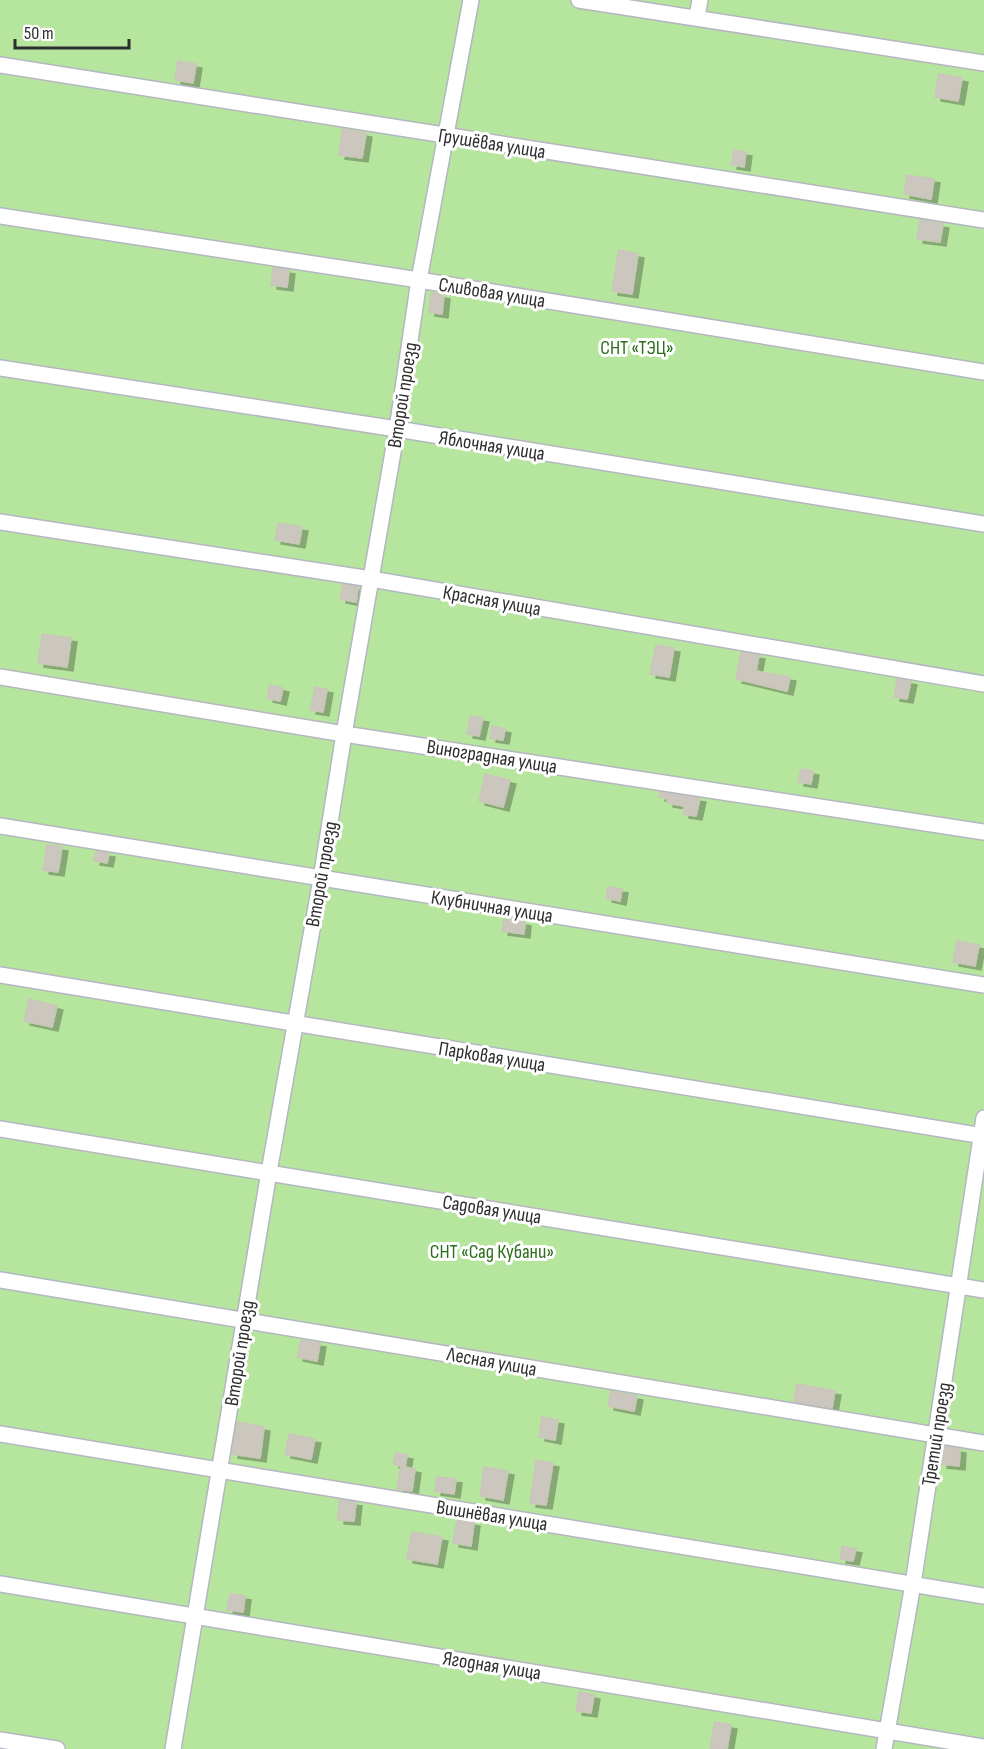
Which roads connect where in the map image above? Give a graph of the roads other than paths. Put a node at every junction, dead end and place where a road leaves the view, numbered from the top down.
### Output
1 (471, 0) edge
2 (579, 0) edge
3 (700, 0) edge
4 (697, 17) junction
5 (984, 63) edge
6 (0, 65) edge
7 (446, 135) junction
8 (0, 216) edge
9 (984, 220) edge
10 (419, 280) junction
11 (0, 368) edge
12 (984, 372) edge
13 (397, 429) junction
14 (0, 522) edge
15 (984, 524) edge
16 (371, 579) junction
17 (0, 677) edge
18 (984, 684) edge
19 (344, 734) junction
20 (0, 826) edge
21 (984, 832) edge
22 (321, 879) junction
23 (0, 975) edge
24 (984, 985) edge
25 (294, 1024) junction
26 (984, 1118) edge
27 (0, 1129) edge
28 (983, 1136) edge
29 (269, 1172) junction
30 (0, 1280) edge
31 (958, 1286) junction
32 (984, 1290) edge
33 (244, 1319) junction
34 (0, 1434) edge
35 (936, 1435) junction
36 (984, 1443) edge
37 (220, 1470) junction
38 (0, 1584) edge
39 (913, 1584) junction
40 (984, 1596) edge
41 (196, 1616) junction
42 (887, 1730) junction
43 (0, 1740) edge
44 (984, 1747) edge
45 (57, 1749) edge
46 (173, 1749) edge
47 (884, 1749) edge

1 - 7 street, Второй проезд
2 - 4 street
3 - 4 street
4 - 5 street
6 - 7 street, Грушёвая улица
7 - 9 street, Грушёвая улица
7 - 10 street, Второй проезд
8 - 10 street, Сливовая улица
10 - 12 street, Сливовая улица
10 - 13 street, Второй проезд
11 - 13 street, Яблочная улица
13 - 15 street, Яблочная улица
13 - 16 street, Второй проезд
14 - 16 street, Красная улица
16 - 18 street, Красная улица
16 - 19 street, Второй проезд
17 - 19 street, Виноградная улица
19 - 21 street, Виноградная улица
19 - 22 street, Второй проезд
20 - 22 street, Клубничная улица
22 - 24 street, Клубничная улица
22 - 25 street, Второй проезд
23 - 25 street, Парковая улица
25 - 28 street, Парковая улица
25 - 29 street, Второй проезд
26 - 28 street, Третий проезд
27 - 29 street, Садовая улица
28 - 31 street, Третий проезд
29 - 31 street, Садовая улица
29 - 33 street, Второй проезд
30 - 33 street, Лесная улица
31 - 32 street, Садовая улица
31 - 35 street, Третий проезд
33 - 35 street, Лесная улица
33 - 37 street, Второй проезд
34 - 37 street, Вишнёвая улица
35 - 36 street, Лесная улица
35 - 39 street, Третий проезд
37 - 39 street, Вишнёвая улица
37 - 41 street, Второй проезд
38 - 41 street, Ягодная улица
39 - 40 street, Вишнёвая улица
39 - 42 street, Третий проезд
41 - 42 street, Ягодная улица
41 - 46 street, Второй проезд
42 - 44 street, Ягодная улица
42 - 47 street, Третий проезд
43 - 45 street

